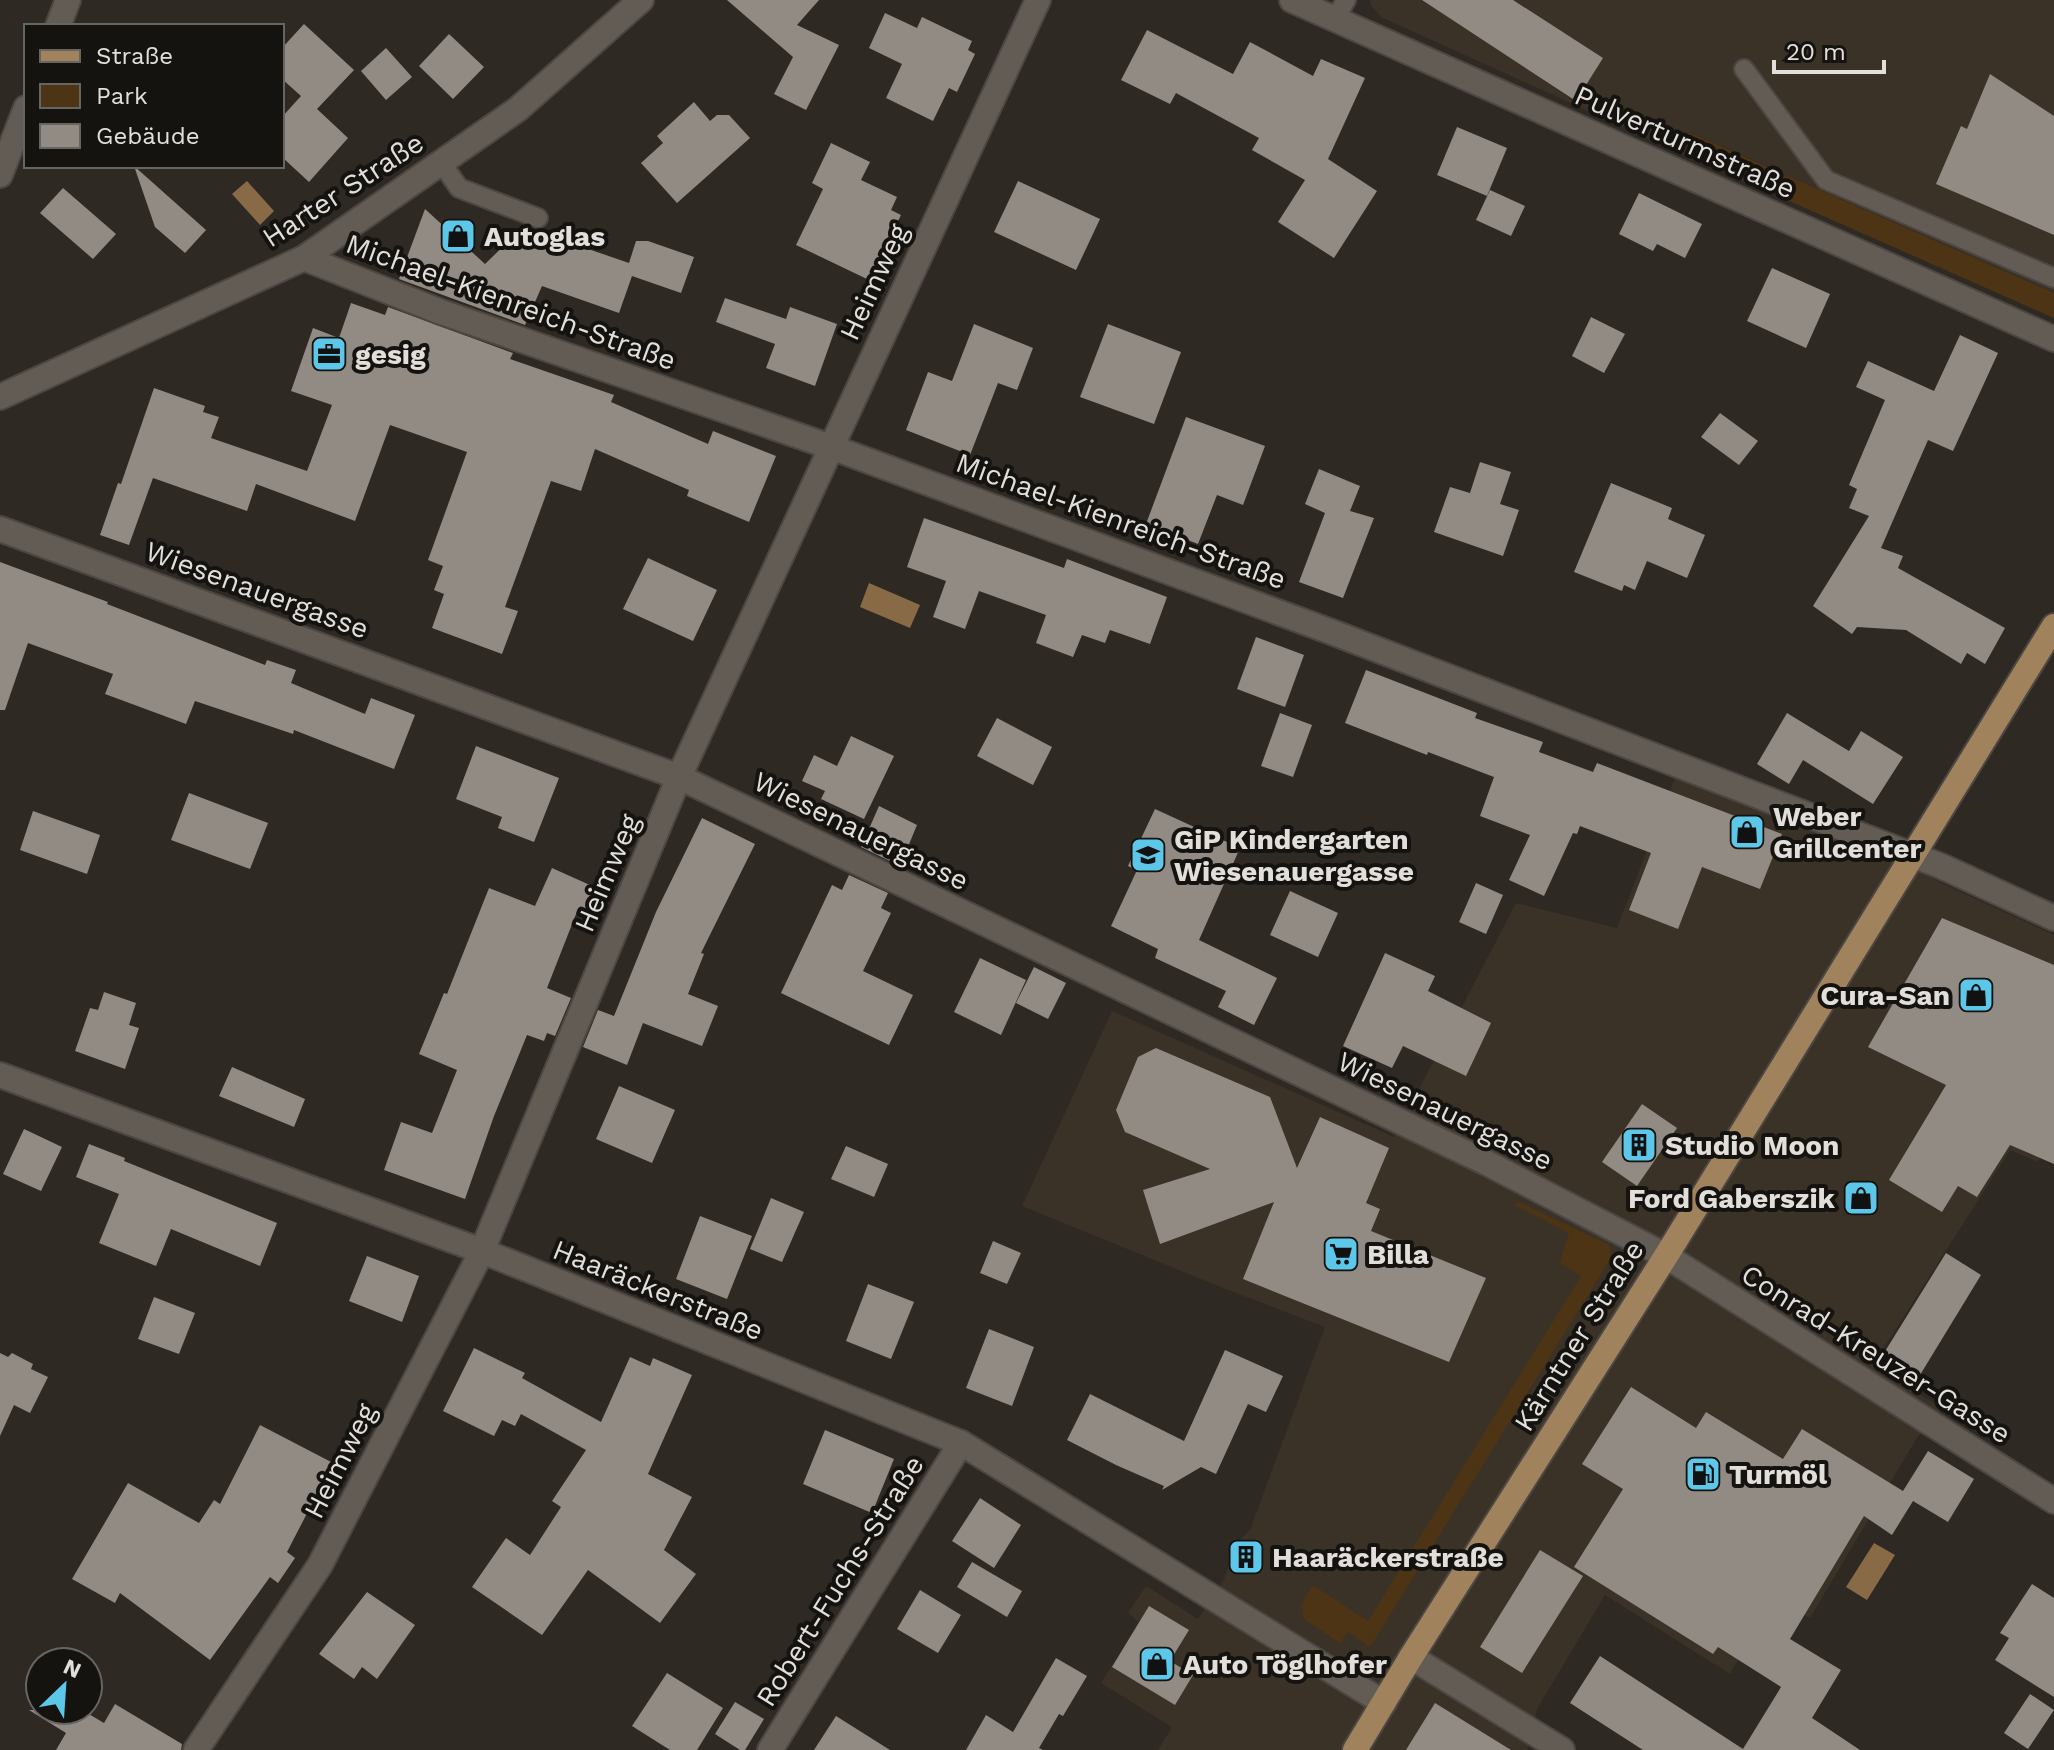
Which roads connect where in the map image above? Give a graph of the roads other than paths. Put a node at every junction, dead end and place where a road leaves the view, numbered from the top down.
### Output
1 (68, 0) edge
2 (641, 0) edge
3 (1038, 0) edge
4 (1292, 0) edge
5 (1340, 9) edge
6 (59, 24) edge
7 (1744, 69) dead end
8 (24, 113) edge
9 (441, 162) junction
10 (0, 175) edge
11 (538, 218) dead end
12 (304, 258) junction
13 (2054, 278) edge
14 (2054, 339) edge
15 (0, 397) edge
16 (831, 447) junction
17 (0, 529) edge
18 (2054, 626) edge
19 (679, 777) junction
20 (1912, 855) junction
21 (2054, 918) edge
22 (1, 1078) edge
23 (482, 1251) junction
24 (1666, 1256) junction
25 (961, 1443) junction
26 (2006, 1471) junction
27 (2054, 1485) edge
28 (2054, 1501) edge
29 (1411, 1657) junction
30 (1384, 1703) junction
31 (196, 1750) edge
32 (770, 1750) edge
33 (1355, 1750) edge
34 (1562, 1750) edge

1 - 6 street
2 - 9 street, Harter Straße
3 - 16 street, Heimweg
4 - 5 street, Pulverturmstraße
5 - 14 street, Pulverturmstraße
7 - 13 lane
8 - 10 street
9 - 11 lane
9 - 12 street, Harter Straße
12 - 15 street, Harter Straße
12 - 16 street, Michael-Kienreich-Straße
16 - 19 street, Heimweg
16 - 20 street, Michael-Kienreich-Straße
17 - 19 street, Wiesenauergasse
18 - 20 main road, Kärntner Straße
19 - 23 street, Heimweg
19 - 24 street, Wiesenauergasse
20 - 21 street, Michael-Kienreich-Straße
20 - 24 main road, Kärntner Straße
22 - 23 street, Haaräckerstraße
23 - 25 street, Haaräckerstraße
23 - 31 street, Heimweg
24 - 26 street, Conrad-Kreuzer-Gasse
24 - 29 main road, Kärntner Straße
25 - 30 street, Haaräckerstraße
25 - 32 street, Robert-Fuchs-Straße
26 - 27 street
26 - 28 street, Conrad-Kreuzer-Gasse
29 - 30 main road, Kärntner Straße
29 - 34 street
30 - 33 main road, Kärntner Straße

